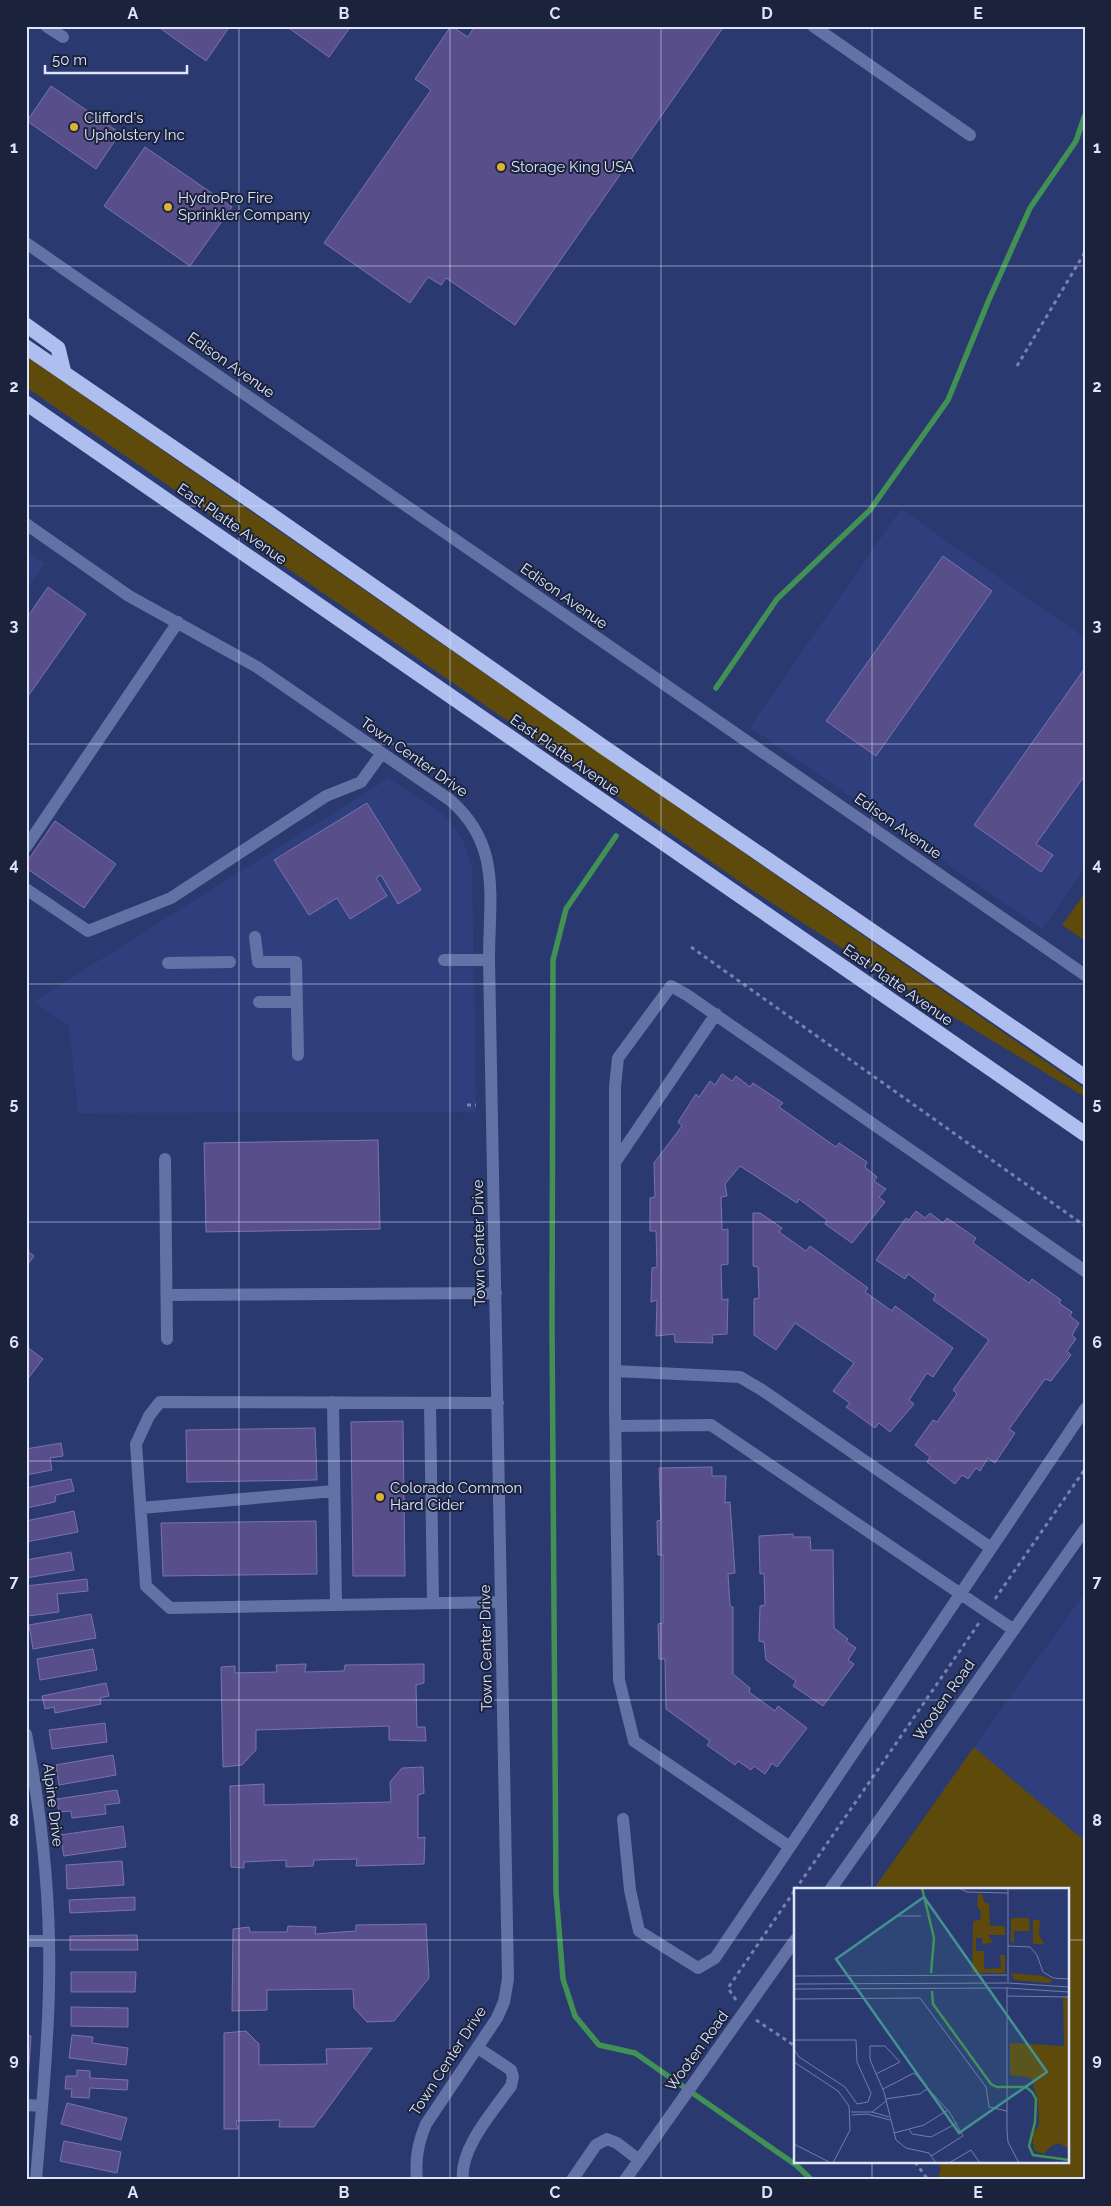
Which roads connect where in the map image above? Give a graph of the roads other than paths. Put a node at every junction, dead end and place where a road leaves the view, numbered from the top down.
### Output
1 (46, 26) edge
2 (813, 26) edge
3 (62, 37) dead end
4 (970, 136) dead end
5 (26, 243) edge
6 (26, 326) edge
7 (26, 347) edge
8 (64, 373) junction
9 (26, 403) edge
10 (26, 524) edge
11 (178, 622) junction
12 (382, 752) junction
13 (26, 846) edge
14 (26, 889) edge
15 (255, 937) dead end
16 (444, 960) dead end
17 (489, 960) junction
18 (230, 962) dead end
19 (168, 963) dead end
20 (1085, 974) edge
21 (259, 1002) dead end
22 (297, 1002) junction
23 (716, 1014) junction
24 (298, 1055) dead end
25 (1085, 1077) edge
26 (1085, 1134) edge
27 (165, 1160) dead end
28 (615, 1162) junction
29 (1085, 1271) edge
30 (496, 1293) junction
31 (167, 1295) junction
32 (167, 1340) dead end
33 (615, 1371) junction
34 (333, 1402) junction
35 (430, 1403) junction
36 (498, 1403) junction
37 (1085, 1409) edge
38 (616, 1426) junction
39 (334, 1492) junction
40 (141, 1508) junction
41 (1085, 1529) edge
42 (991, 1548) junction
43 (960, 1594) junction
44 (502, 1602) junction
45 (432, 1604) junction
46 (336, 1605) junction
47 (1014, 1630) junction
48 (26, 1734) edge
49 (623, 1819) dead end
50 (790, 1847) junction
51 (831, 1888) edge
52 (26, 1941) edge
53 (48, 1941) junction
54 (794, 1941) edge
55 (478, 2048) junction
56 (26, 2105) edge
57 (42, 2106) junction
58 (639, 2160) junction
59 (36, 2180) edge
60 (417, 2180) edge
61 (463, 2180) edge
62 (572, 2180) edge
63 (625, 2180) edge

1 - 3 street
2 - 4 street
5 - 20 street, Edison Avenue
6 - 8 highway
7 - 8 highway, East Platte Avenue
8 - 25 highway, East Platte Avenue
9 - 26 highway, East Platte Avenue
10 - 11 street, Town Center Drive
11 - 12 street, Town Center Drive
11 - 13 street
12 - 14 street
12 - 17 street, Town Center Drive
15 - 22 street
16 - 17 street
17 - 30 street, Town Center Drive
18 - 19 street
21 - 22 street
22 - 24 street
23 - 28 street
23 - 28 street
23 - 29 street
27 - 31 street
28 - 33 street
30 - 31 street
30 - 36 street, Town Center Drive
31 - 32 street
33 - 38 street
33 - 42 street
34 - 35 street
34 - 39 street
34 - 40 street
35 - 36 street
35 - 45 street
36 - 44 street, Town Center Drive
37 - 42 street
38 - 43 street
38 - 50 street
39 - 40 street
39 - 46 street
40 - 46 street
41 - 47 street, Wooten Road
42 - 43 street
43 - 47 street
43 - 50 street
44 - 45 street
44 - 55 street, Town Center Drive
45 - 46 street
47 - 51 street, Wooten Road
48 - 53 street, Alpine Drive
49 - 50 street
52 - 53 street
53 - 57 street, Alpine Drive
54 - 58 street, Wooten Road
55 - 60 street, Town Center Drive
55 - 61 street
56 - 57 street
57 - 59 street, Alpine Drive
58 - 62 street
58 - 63 street, Wooten Road

